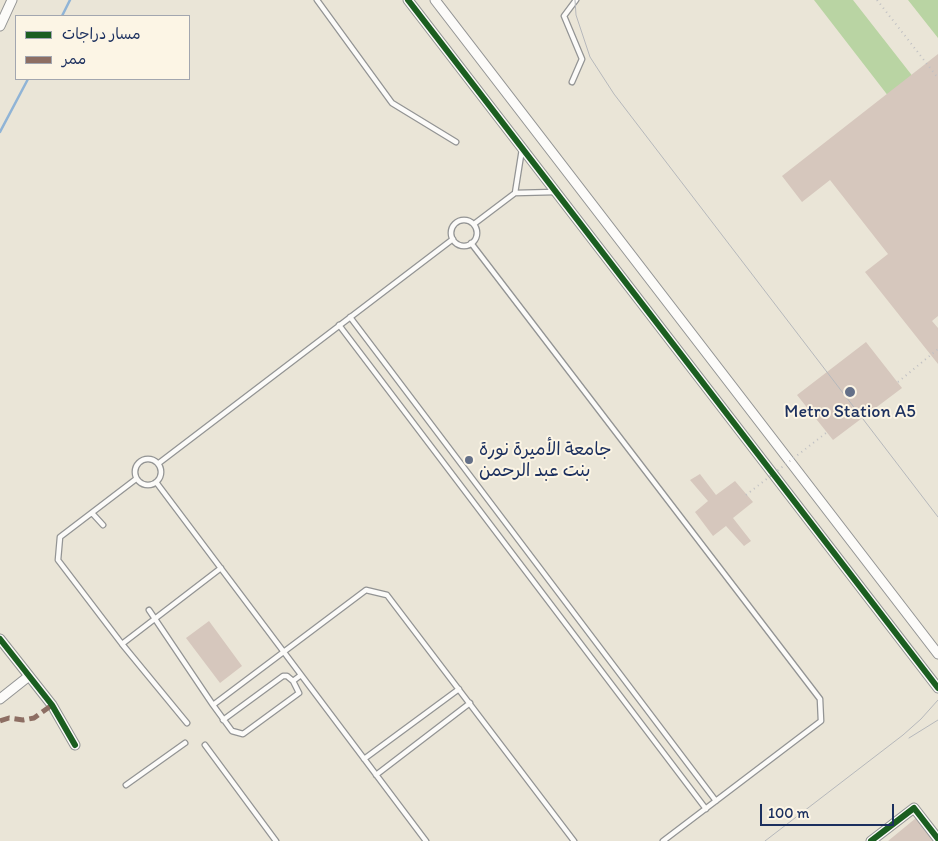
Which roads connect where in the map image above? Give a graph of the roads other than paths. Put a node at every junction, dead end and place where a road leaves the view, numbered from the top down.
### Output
1 (12, 0) edge
2 (316, 0) edge
3 (408, 0) edge
4 (435, 0) edge
5 (576, 0) edge
6 (0, 26) edge
7 (572, 82) dead end
8 (456, 142) dead end
9 (522, 147) junction
10 (556, 192) junction
11 (515, 193) junction
12 (474, 224) junction
13 (453, 239) junction
14 (471, 243) junction
15 (350, 317) junction
16 (339, 325) junction
17 (159, 463) junction
18 (136, 478) junction
19 (156, 482) junction
20 (92, 513) junction
21 (102, 525) dead end
22 (221, 568) junction
23 (149, 610) dead end
24 (156, 620) junction
25 (0, 639) edge
26 (122, 644) junction
27 (284, 652) junction
28 (938, 654) edge
29 (301, 675) junction
30 (29, 676) junction
31 (293, 681) junction
32 (938, 688) edge
33 (459, 689) junction
34 (0, 699) edge
35 (470, 703) junction
36 (213, 705) junction
37 (223, 720) junction
38 (187, 723) dead end
39 (185, 743) dead end
40 (75, 745) dead end
41 (205, 745) dead end
42 (364, 759) junction
43 (376, 775) junction
44 (126, 785) dead end
45 (716, 801) junction
46 (706, 808) junction
47 (938, 839) edge
48 (276, 841) edge
49 (426, 841) edge
50 (574, 841) edge
51 (663, 841) edge
52 (871, 841) edge

1 - 6 street
2 - 8 lane
3 - 9 street
4 - 28 street
5 - 7 lane
9 - 10 street
9 - 11 lane
10 - 11 lane
10 - 32 street
11 - 12 lane
12 - 13 lane
12 - 14 lane
13 - 14 lane
13 - 15 lane
14 - 45 lane
15 - 16 lane
15 - 45 lane
16 - 17 lane
16 - 46 lane
17 - 18 lane
17 - 19 lane
18 - 19 lane
18 - 20 lane
19 - 22 lane
20 - 21 lane
20 - 26 lane
22 - 24 lane
22 - 27 lane
23 - 24 lane
24 - 26 lane
24 - 36 lane
25 - 30 street
26 - 38 lane
27 - 29 lane
27 - 33 lane
27 - 36 lane
29 - 31 lane
29 - 42 lane
30 - 34 street
30 - 40 street
31 - 37 lane
31 - 37 lane
33 - 35 lane
33 - 42 lane
35 - 43 lane
35 - 50 lane
36 - 37 lane
39 - 44 lane
41 - 48 lane
42 - 43 lane
43 - 49 lane
45 - 46 lane
46 - 51 lane
47 - 52 street

